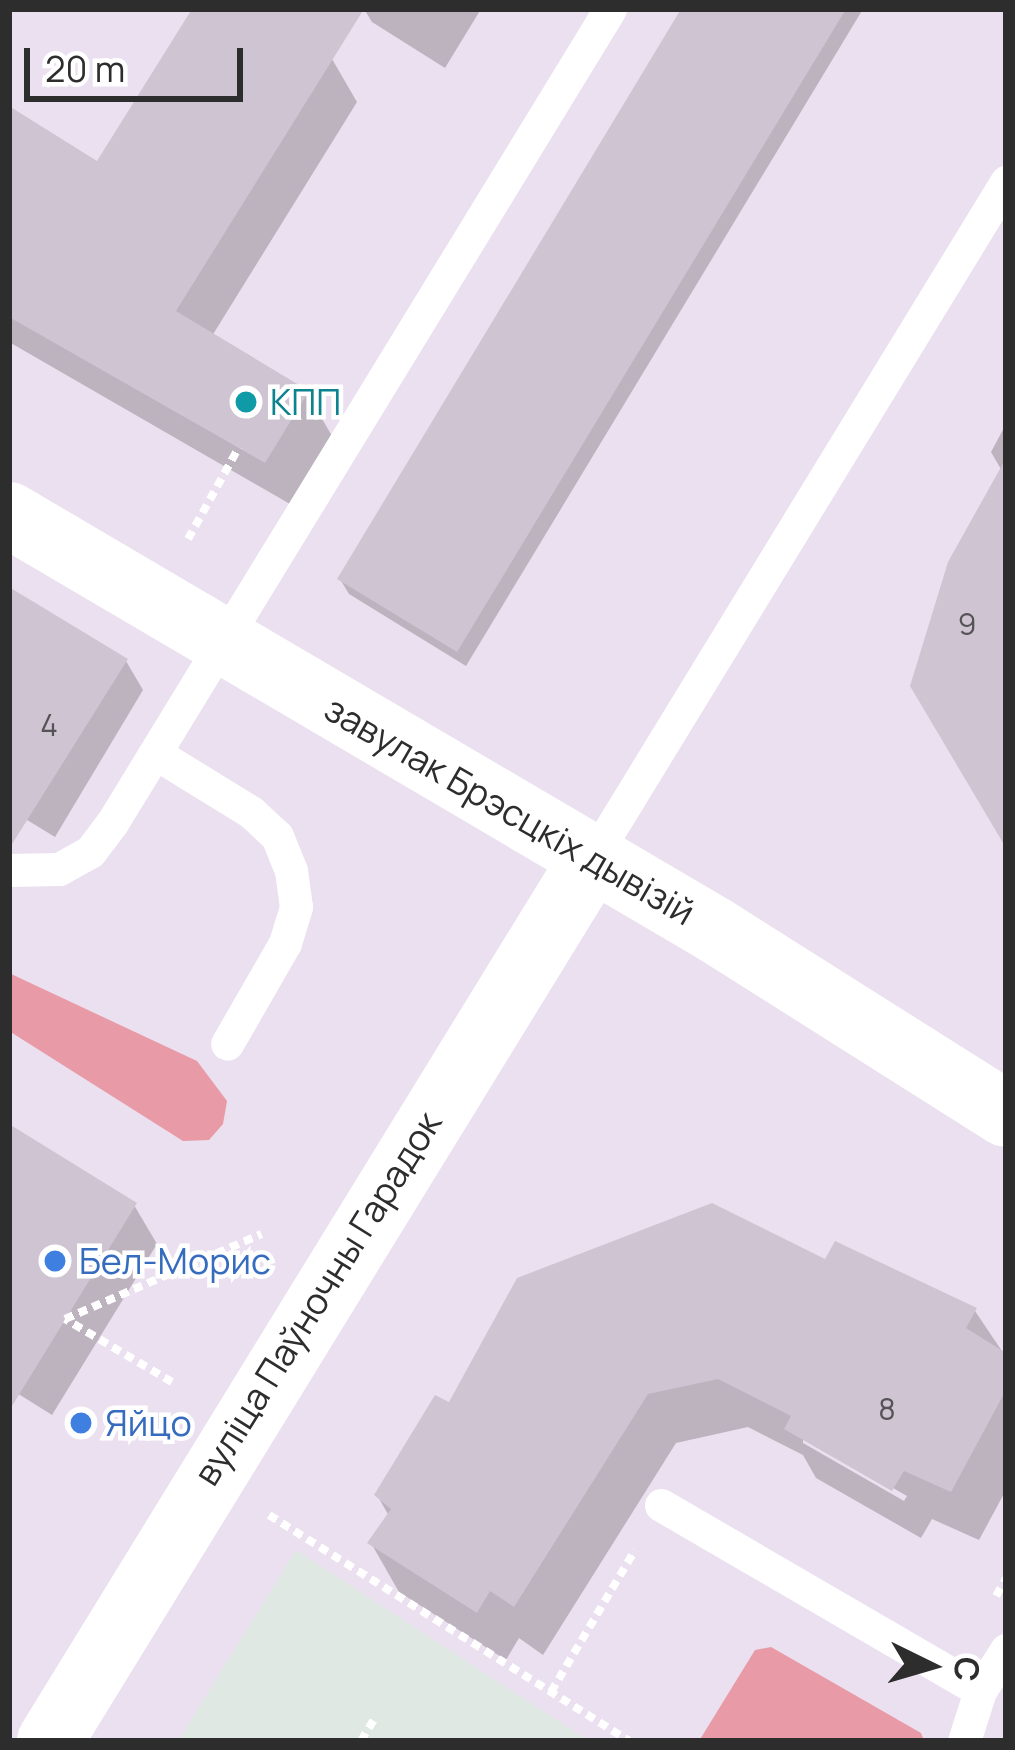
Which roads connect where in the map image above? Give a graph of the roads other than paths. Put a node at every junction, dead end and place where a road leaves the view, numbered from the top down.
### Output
1 (610, 9) edge
2 (1006, 182) edge
3 (9, 514) edge
4 (222, 641) junction
5 (155, 754) junction
6 (592, 859) junction
7 (9, 870) edge
8 (227, 1044) dead end
9 (1006, 1114) edge
10 (661, 1505) dead end
11 (1006, 1650) edge
12 (980, 1691) junction
13 (50, 1741) edge
14 (964, 1741) edge

1 - 4 lane
2 - 6 lane
3 - 4 street, завулак Брэсцкіх дывізій
4 - 5 lane
4 - 6 street, завулак Брэсцкіх дывізій
5 - 7 lane
5 - 8 lane
6 - 9 street, завулак Брэсцкіх дывізій
6 - 13 street, вуліца Паўночны Гарадок
10 - 12 lane
11 - 12 lane
12 - 14 lane

